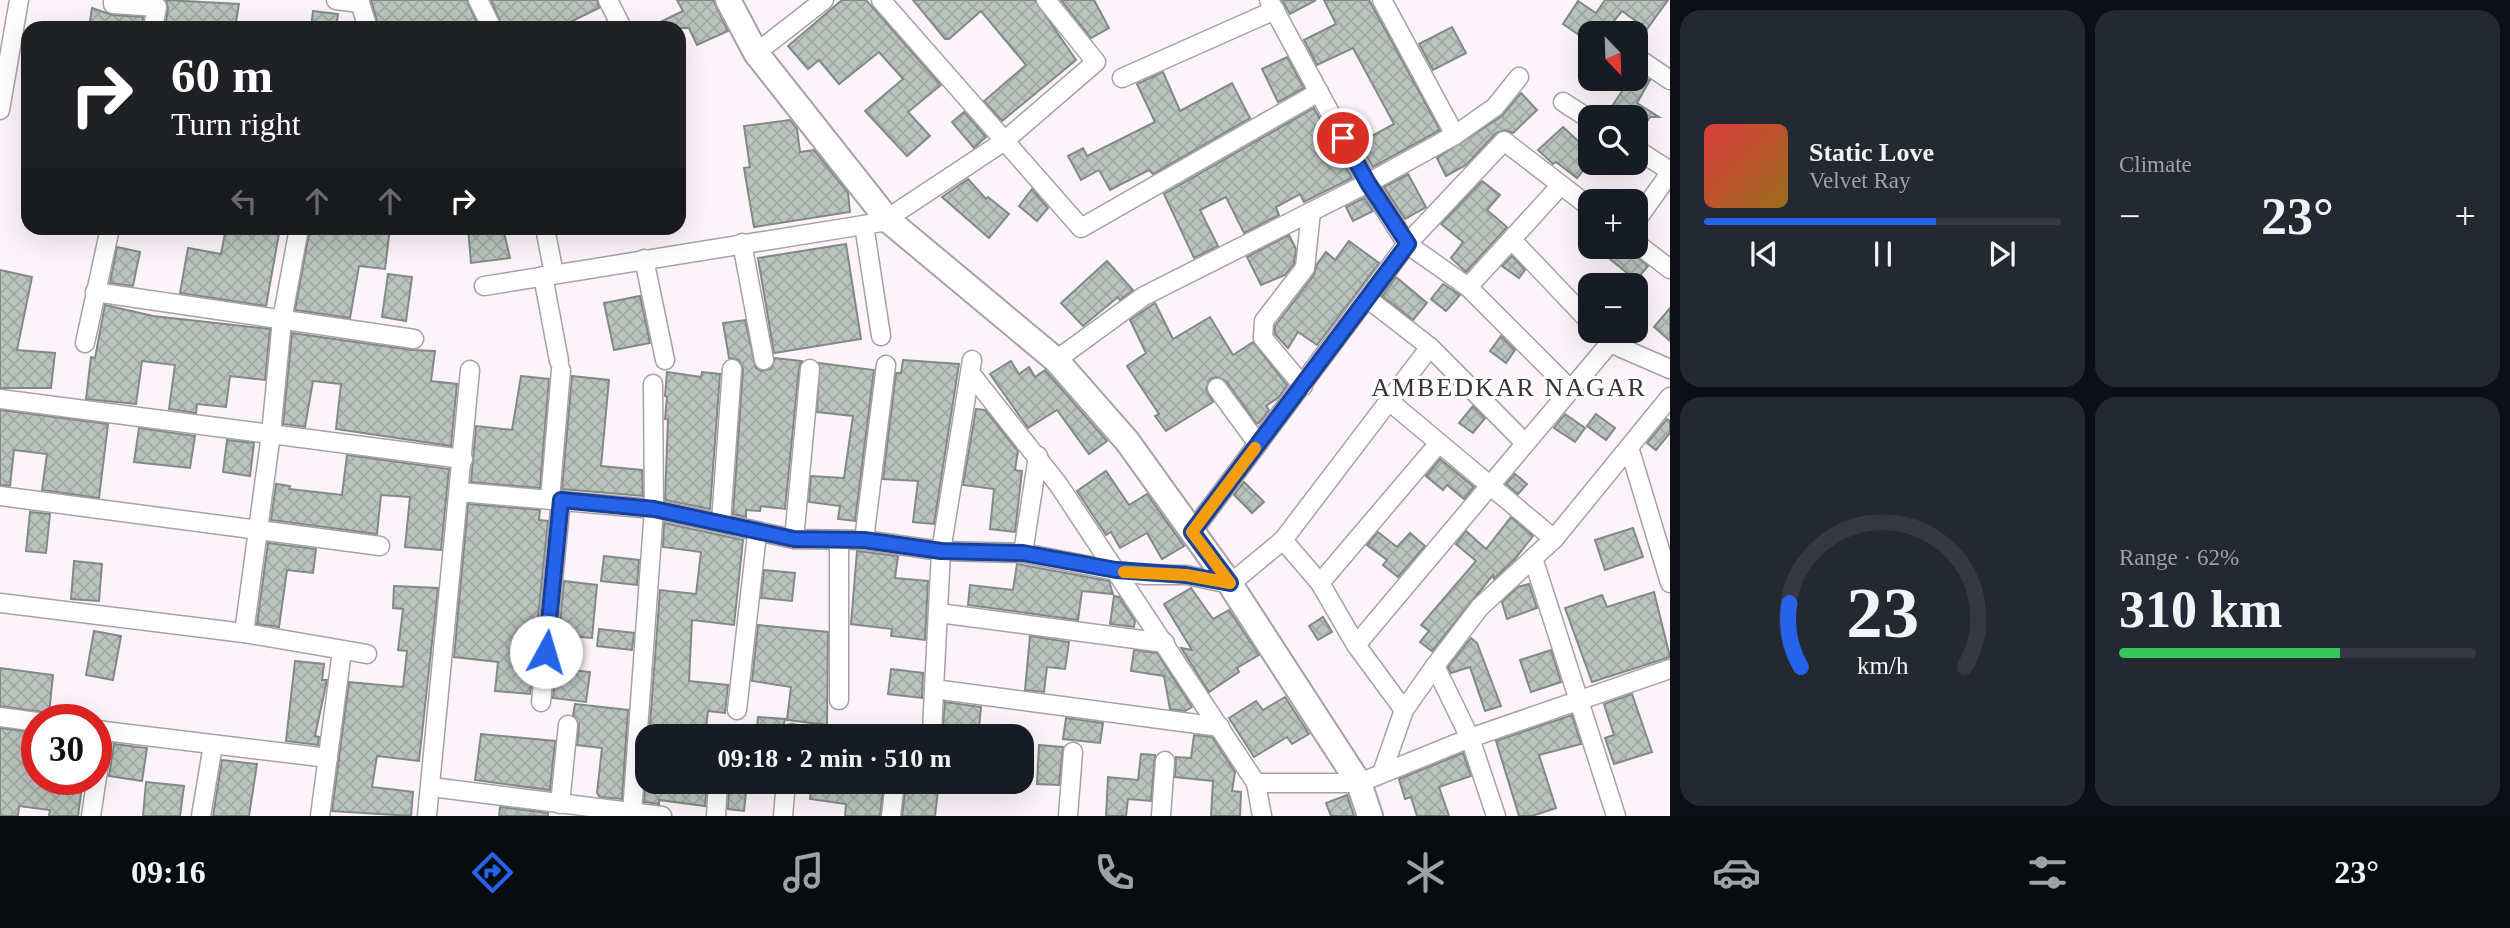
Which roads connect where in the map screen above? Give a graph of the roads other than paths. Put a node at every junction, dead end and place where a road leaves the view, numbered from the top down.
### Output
1 (19, 0) edge
2 (113, 0) edge
3 (337, 0) edge
4 (478, 0) edge
5 (608, 0) edge
6 (729, 0) edge
7 (824, 0) edge
8 (881, 0) edge
9 (1046, 0) edge
10 (1382, 0) edge
11 (359, 2) edge
12 (1272, 5) edge
13 (154, 21) edge
14 (366, 21) edge
15 (488, 21) edge
16 (618, 21) edge
17 (757, 53) junction
18 (1648, 63) edge
19 (1667, 73) edge
20 (1519, 77) dead end
21 (1122, 78) dead end
22 (1319, 92) junction
23 (1563, 102) dead end
24 (0, 110) edge
25 (1578, 112) edge
26 (1455, 135) junction
27 (1003, 142) junction
28 (1648, 157) edge
29 (1670, 172) edge
30 (1368, 183) junction
31 (1561, 185) junction
32 (1578, 198) edge
33 (1648, 204) edge
34 (1311, 212) junction
35 (888, 220) junction
36 (864, 225) junction
37 (108, 235) edge
38 (298, 235) edge
39 (545, 235) edge
40 (1512, 240) junction
41 (742, 243) junction
42 (1408, 244) junction
43 (1648, 252) edge
44 (644, 258) junction
45 (1670, 269) edge
46 (548, 275) junction
47 (484, 286) dead end
48 (1468, 287) junction
49 (95, 292) junction
50 (1368, 299) junction
51 (1578, 309) edge
52 (282, 320) junction
53 (881, 336) dead end
54 (414, 339) dead end
55 (85, 343) dead end
56 (1600, 343) edge
57 (1616, 343) edge
58 (1430, 347) junction
59 (664, 360) dead end
60 (764, 360) dead end
61 (1056, 360) junction
62 (886, 365) dead end
63 (732, 369) dead end
64 (810, 369) dead end
65 (1670, 369) edge
66 (470, 370) dead end
67 (653, 384) dead end
68 (1303, 386) junction
69 (1217, 388) dead end
70 (1570, 389) junction
71 (1670, 397) edge
72 (0, 399) edge
73 (1389, 401) junction
74 (271, 434) junction
75 (1439, 443) junction
76 (1525, 443) junction
77 (1258, 444) junction
78 (1629, 447) junction
79 (1038, 456) junction
80 (464, 459) junction
81 (1490, 485) junction
82 (460, 492) junction
83 (0, 496) edge
84 (556, 500) junction
85 (654, 509) junction
86 (720, 522) junction
87 (258, 530) junction
88 (1192, 532) junction
89 (757, 534) junction
90 (794, 539) junction
91 (1554, 539) junction
92 (864, 540) junction
93 (1283, 540) junction
94 (839, 541) junction
95 (380, 546) dead end
96 (941, 551) junction
97 (1023, 553) junction
98 (1533, 558) junction
99 (1116, 570) junction
100 (1230, 583) junction
101 (1320, 583) junction
102 (1670, 583) edge
103 (0, 603) edge
104 (939, 613) junction
105 (244, 633) junction
106 (1165, 643) junction
107 (1356, 645) junction
108 (342, 651) junction
109 (367, 654) dead end
110 (1435, 666) junction
111 (1670, 669) edge
112 (934, 689) junction
113 (1578, 699) junction
114 (839, 700) dead end
115 (541, 702) dead end
116 (737, 710) dead end
117 (1404, 710) junction
118 (0, 717) edge
119 (21, 720) edge
120 (932, 724) edge
121 (568, 725) dead end
122 (1220, 727) junction
123 (112, 732) edge
124 (1470, 737) junction
125 (213, 745) junction
126 (1073, 752) dead end
127 (328, 758) junction
128 (1166, 761) dead end
129 (1382, 773) junction
130 (1256, 783) junction
131 (1359, 783) junction
132 (431, 788) junction
133 (717, 794) edge
134 (785, 794) edge
135 (894, 794) edge
136 (93, 795) edge
137 (560, 804) junction
138 (632, 813) junction
139 (91, 816) edge
140 (201, 816) edge
141 (320, 816) edge
142 (427, 816) edge
143 (662, 816) edge
144 (716, 816) edge
145 (783, 816) edge
146 (891, 816) edge
147 (1068, 816) edge
148 (1161, 816) edge
149 (1262, 816) edge
150 (1370, 816) edge
151 (1496, 816) edge
152 (1616, 816) edge

1 - 24 street
2 - 13 street
3 - 11 street
4 - 15 street
5 - 16 street
6 - 17 street
7 - 17 street
8 - 27 street
9 - 27 street
10 - 26 street
11 - 14 street
12 - 21 street
12 - 22 street
17 - 35 street
18 - 19 street
20 - 26 street
22 - 27 street
22 - 30 street
23 - 25 street
26 - 30 street
27 - 35 street
28 - 29 street
29 - 33 street
30 - 34 street
30 - 42 street
31 - 32 street
31 - 40 street
31 - 42 street
34 - 61 street
34 - 68 street
35 - 36 street
35 - 61 street
36 - 41 street
36 - 53 street
37 - 49 street
38 - 52 street
39 - 46 street
40 - 48 street
40 - 51 street
41 - 44 street
41 - 60 street
42 - 48 street
42 - 50 street
43 - 45 street
44 - 46 street
44 - 59 street
46 - 47 street
46 - 84 street
48 - 70 street
49 - 52 street
49 - 55 street
50 - 58 street
50 - 68 street
52 - 54 street
52 - 74 street
56 - 70 street
57 - 65 street
58 - 73 street
58 - 76 street
61 - 88 street
62 - 92 street
63 - 86 street
64 - 90 street
66 - 80 street
67 - 85 street
68 - 77 street
69 - 77 street
70 - 76 street
71 - 78 street
72 - 74 street
73 - 75 street
73 - 93 street
74 - 80 street
74 - 87 street
75 - 81 street
75 - 101 street
76 - 81 street
77 - 88 street
78 - 91 street
78 - 102 street
79 - 96 street
79 - 97 street
79 - 99 street
80 - 82 street
81 - 91 street
81 - 107 street
82 - 84 street
82 - 132 street
83 - 87 street
84 - 85 street
84 - 115 street
85 - 86 street
85 - 138 street
86 - 89 street
87 - 95 street
87 - 105 street
88 - 100 street
89 - 90 street
89 - 116 street
90 - 94 street
91 - 98 street
92 - 94 street
92 - 96 street
93 - 100 street
93 - 101 street
94 - 114 street
96 - 97 street
96 - 104 street
97 - 99 street
98 - 110 street
98 - 113 street
99 - 100 street
99 - 106 street
100 - 131 street
101 - 107 street
103 - 105 street
104 - 106 street
104 - 112 street
105 - 108 street
106 - 122 street
107 - 117 street
108 - 109 street
108 - 127 street
110 - 117 street
110 - 124 street
111 - 113 street
112 - 120 street
112 - 122 street
113 - 124 street
113 - 152 street
117 - 129 street
118 - 119 street
121 - 137 street
122 - 130 street
123 - 125 street
124 - 129 street
124 - 151 street
125 - 127 street
125 - 140 street
126 - 147 street
127 - 141 street
128 - 148 street
129 - 131 street
130 - 131 street
130 - 149 street
131 - 150 street
132 - 137 street
132 - 142 street
133 - 144 street
134 - 145 street
135 - 146 street
136 - 139 street
137 - 138 street
138 - 143 street

